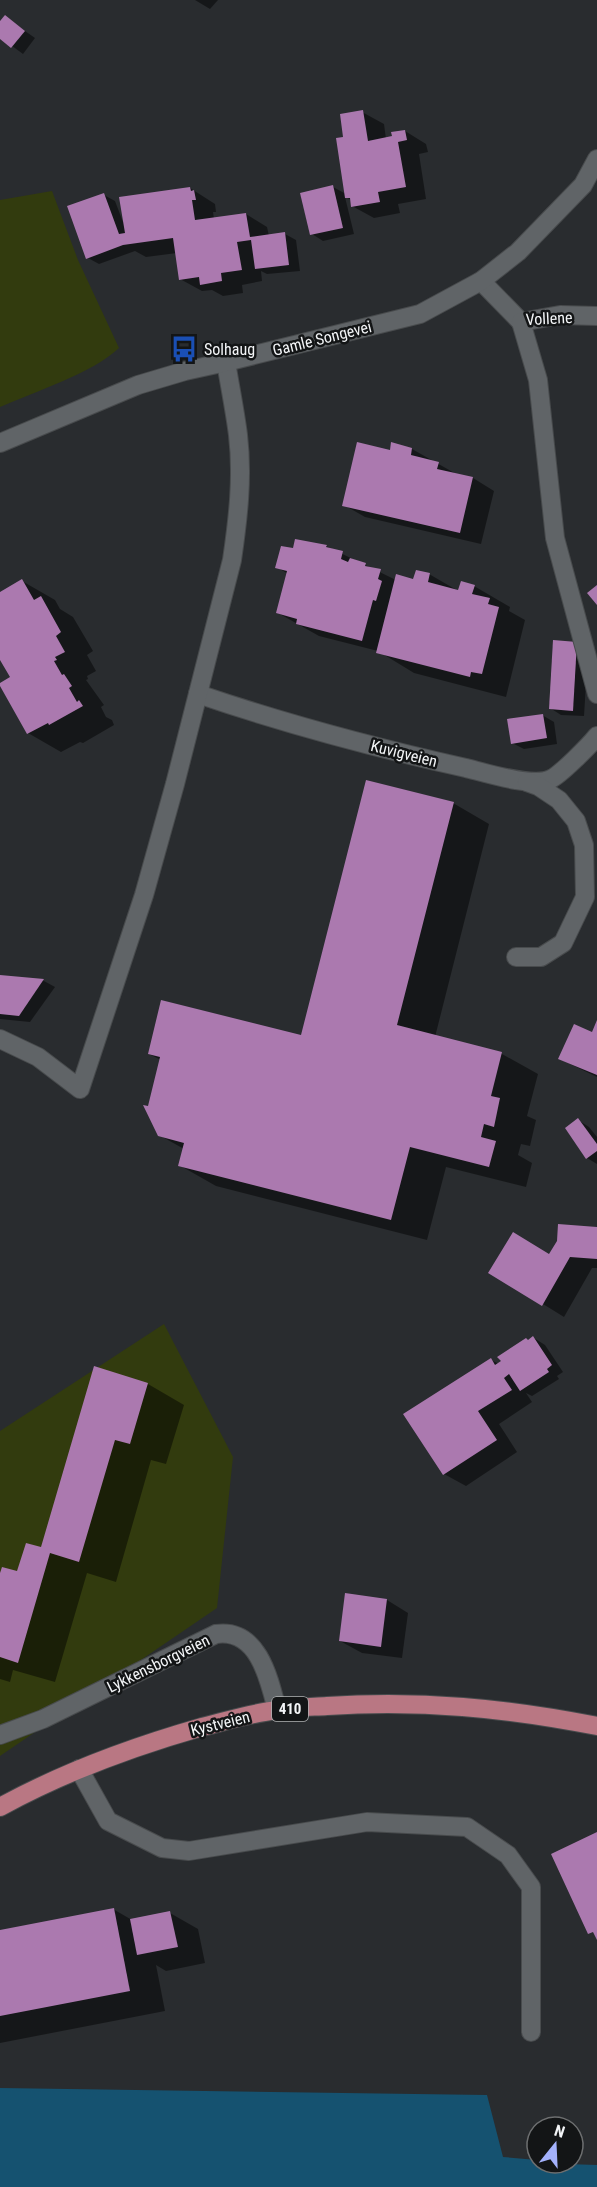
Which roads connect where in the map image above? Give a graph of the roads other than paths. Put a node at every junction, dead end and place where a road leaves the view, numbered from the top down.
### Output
1 (597, 159) edge
2 (481, 281) junction
3 (597, 316) edge
4 (521, 322) junction
5 (226, 362) junction
6 (0, 443) edge
7 (198, 694) junction
8 (597, 694) edge
9 (597, 736) edge
10 (526, 782) junction
11 (516, 957) dead end
12 (0, 1039) edge
13 (277, 1710) junction
14 (597, 1726) edge
15 (0, 1735) edge
16 (79, 1769) junction
17 (0, 1807) edge
18 (531, 2032) dead end

1 - 2 street, Gamle Songevei
2 - 4 street, Vollene
2 - 5 street, Gamle Songevei
3 - 4 street, Vollene
4 - 8 street
5 - 6 street, Gamle Songevei
5 - 7 street
7 - 10 street, Kuvigveien
7 - 12 street
9 - 10 street, Kuvigveien
10 - 11 street
13 - 14 main road, Kystveien / 410
13 - 15 street, Lykkensborgveien
13 - 16 main road, Kystveien / 410
16 - 17 main road, Kystveien / 410
16 - 18 street

